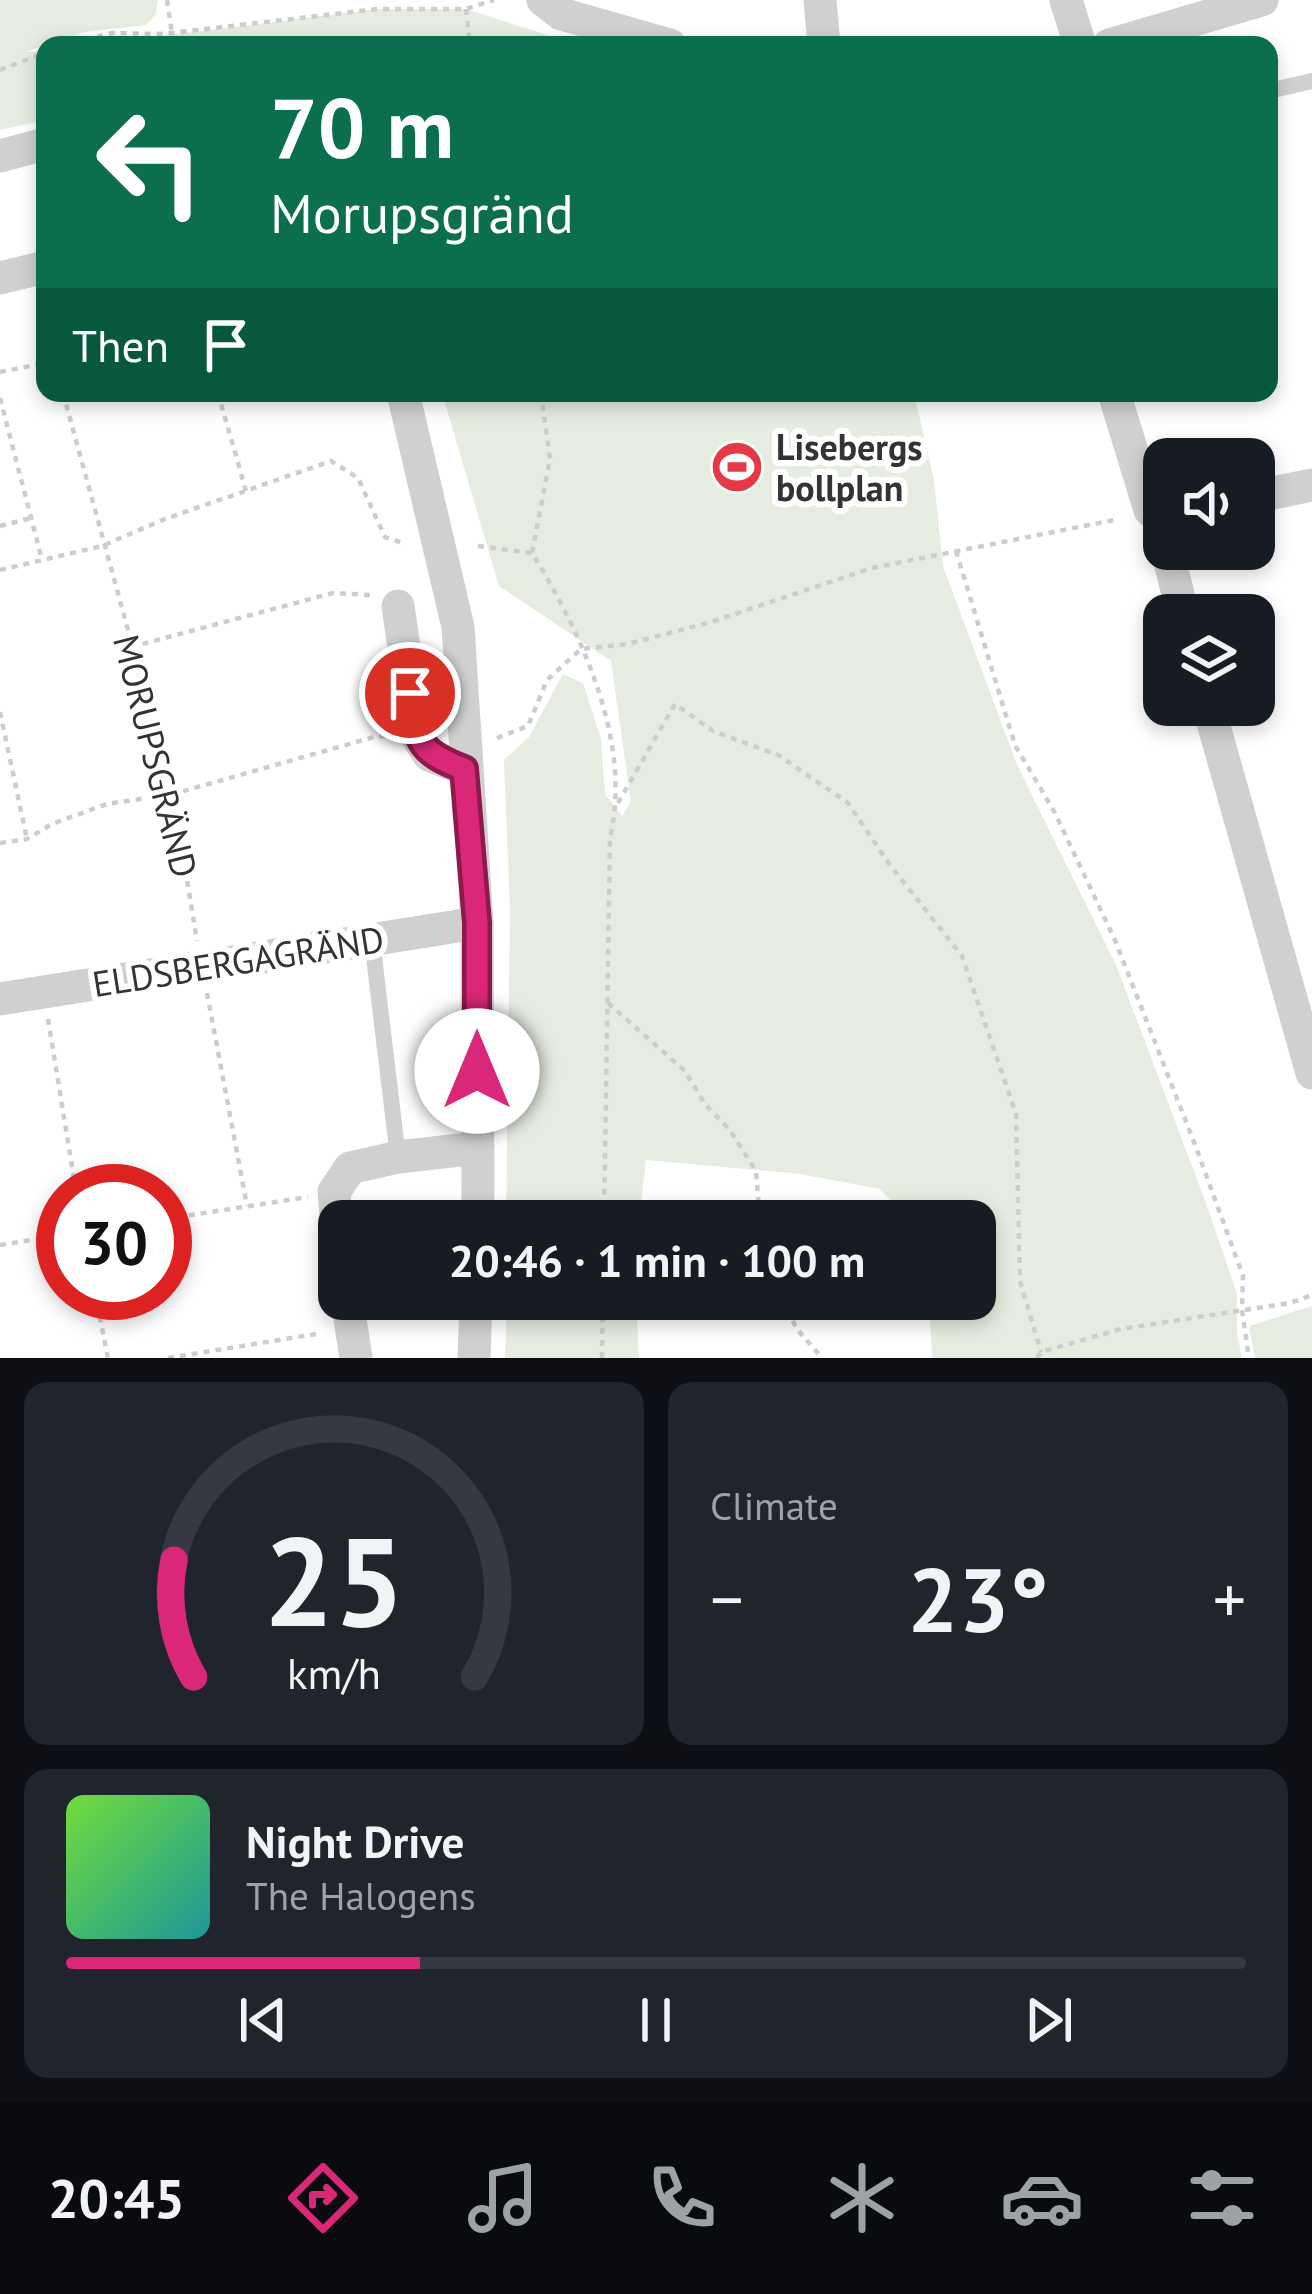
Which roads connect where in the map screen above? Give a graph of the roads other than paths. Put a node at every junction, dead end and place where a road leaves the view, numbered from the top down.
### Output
1 (543, 0) edge
2 (820, 0) edge
3 (1066, 0) edge
4 (1262, 0) edge
5 (620, 36) edge
6 (823, 36) edge
7 (1077, 36) edge
8 (1140, 36) edge
9 (1312, 81) edge
10 (1278, 89) edge
11 (36, 146) edge
12 (0, 156) edge
13 (36, 269) edge
14 (0, 278) edge
15 (405, 402) edge
16 (1117, 402) edge
17 (1312, 485) edge
18 (1143, 487) edge
19 (1275, 493) edge
20 (398, 606) road end
21 (1214, 726) edge
22 (464, 769) junction
23 (477, 923) junction
24 (372, 940) junction
25 (0, 999) edge
26 (1312, 1073) edge
27 (478, 1148) junction
28 (398, 1157) junction
29 (334, 1200) edge
30 (478, 1200) edge
31 (475, 1320) edge
32 (474, 1358) edge

1 - 5 street
2 - 6 street
3 - 7 street
4 - 8 street
9 - 10 lane
11 - 12 street
13 - 14 street
15 - 22 street
16 - 18 street
17 - 19 street
20 - 22 street
21 - 26 street
22 - 23 street
23 - 24 street, ELDSBERGAGRÄND
23 - 27 street
24 - 25 street, ELDSBERGAGRÄND
24 - 28 lane
27 - 28 street
27 - 30 street
28 - 29 street
31 - 32 street

